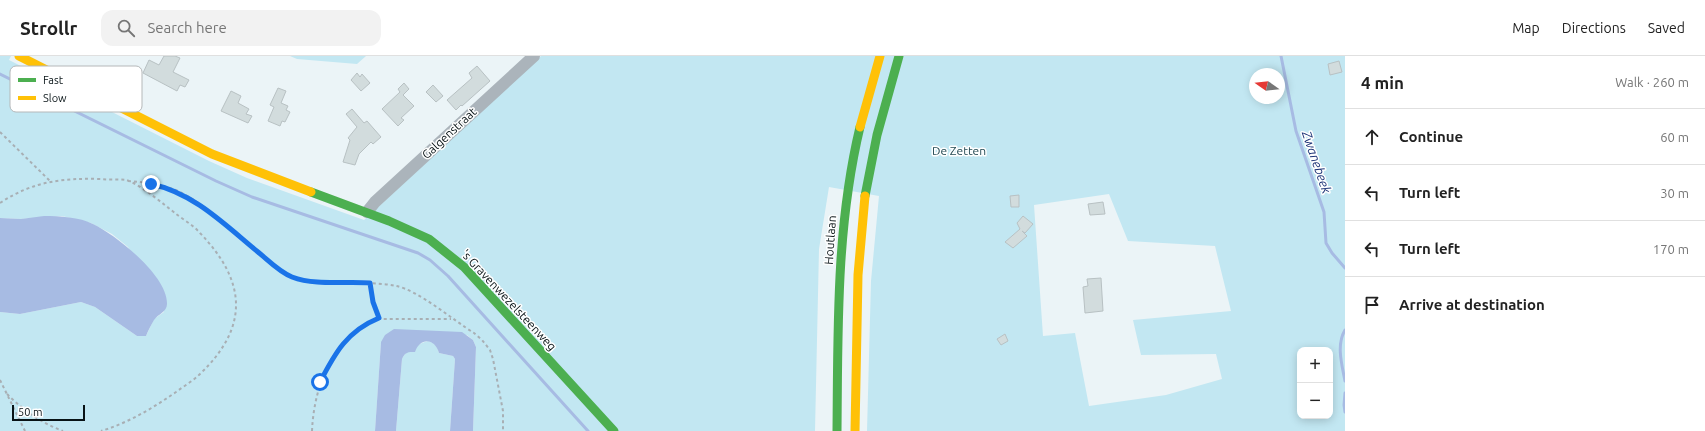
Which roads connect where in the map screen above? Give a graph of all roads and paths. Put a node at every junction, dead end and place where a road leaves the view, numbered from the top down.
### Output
1 (19, 56) edge
2 (534, 56) edge
3 (880, 56) edge
4 (899, 56) edge
5 (39, 66) edge
6 (129, 112) edge
7 (0, 132) edge
8 (127, 180) junction
9 (50, 181) junction
10 (0, 203) edge
11 (367, 212) junction
12 (370, 283) junction
13 (379, 318) junction
14 (452, 319) junction
15 (0, 380) edge
16 (7, 394) junction
17 (25, 431) edge
18 (63, 431) edge
19 (101, 431) edge
20 (312, 431) edge
21 (503, 431) edge
22 (614, 431) edge
23 (837, 431) edge
24 (855, 431) edge

1 - 5 main road, 's Gravenwezelsteenweg
2 - 11 street, Galgenstraat
3 - 23 main road, Houtlaan
4 - 24 main road
6 - 11 main road, 's Gravenwezelsteenweg
7 - 9 path
8 - 9 path
8 - 12 path
8 - 19 path
9 - 10 path
11 - 22 main road, 's Gravenwezelsteenweg
12 - 13 path
12 - 14 path
13 - 14 path
13 - 20 path
14 - 21 path
15 - 16 path
16 - 17 path
16 - 18 path

